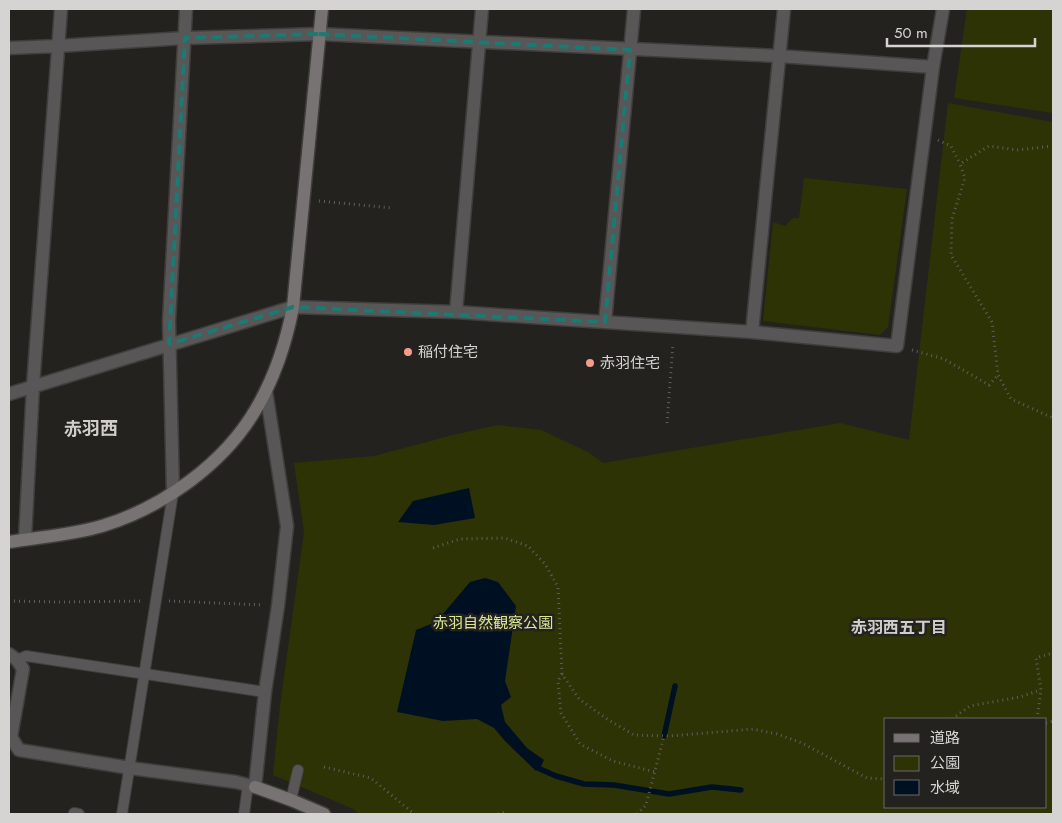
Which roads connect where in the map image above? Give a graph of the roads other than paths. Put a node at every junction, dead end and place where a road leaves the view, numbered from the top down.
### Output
1 (61, 9) edge
2 (186, 9) edge
3 (322, 9) edge
4 (482, 9) edge
5 (634, 9) edge
6 (784, 9) edge
7 (943, 9) edge
8 (319, 34) junction
9 (185, 38) junction
10 (480, 42) junction
11 (58, 46) junction
12 (9, 48) edge
13 (630, 50) junction
14 (779, 56) junction
15 (934, 67) junction
16 (293, 307) junction
17 (456, 312) junction
18 (605, 322) junction
19 (752, 332) junction
20 (169, 344) junction
21 (33, 386) junction
22 (266, 390) junction
23 (9, 394) edge
24 (173, 494) junction
25 (25, 539) junction
26 (9, 542) edge
27 (13, 657) edge
28 (145, 674) junction
29 (265, 692) junction
30 (130, 768) junction
31 (298, 770) dead end
32 (252, 786) junction
33 (291, 800) junction
34 (122, 814) edge
35 (244, 814) edge
36 (324, 814) edge

1 - 11 street
2 - 9 street
3 - 8 street
4 - 10 street
5 - 13 street
6 - 14 street
7 - 15 street
8 - 9 street
8 - 10 street
8 - 16 street
9 - 11 street
9 - 20 street
10 - 13 street
10 - 17 street
11 - 12 street
11 - 21 street
13 - 14 street
13 - 18 street
14 - 15 street
14 - 19 street
15 - 19 street
16 - 17 street
16 - 20 street
16 - 22 street
17 - 18 street
18 - 19 street
20 - 21 street
20 - 24 street
21 - 23 street
21 - 25 street
22 - 24 street
22 - 29 street
24 - 25 street
24 - 28 lane
25 - 26 street
27 - 28 lane
27 - 30 street
28 - 29 lane
28 - 30 lane
29 - 32 street
30 - 32 street
30 - 34 lane
31 - 33 lane
32 - 33 street
32 - 35 lane
33 - 36 street

